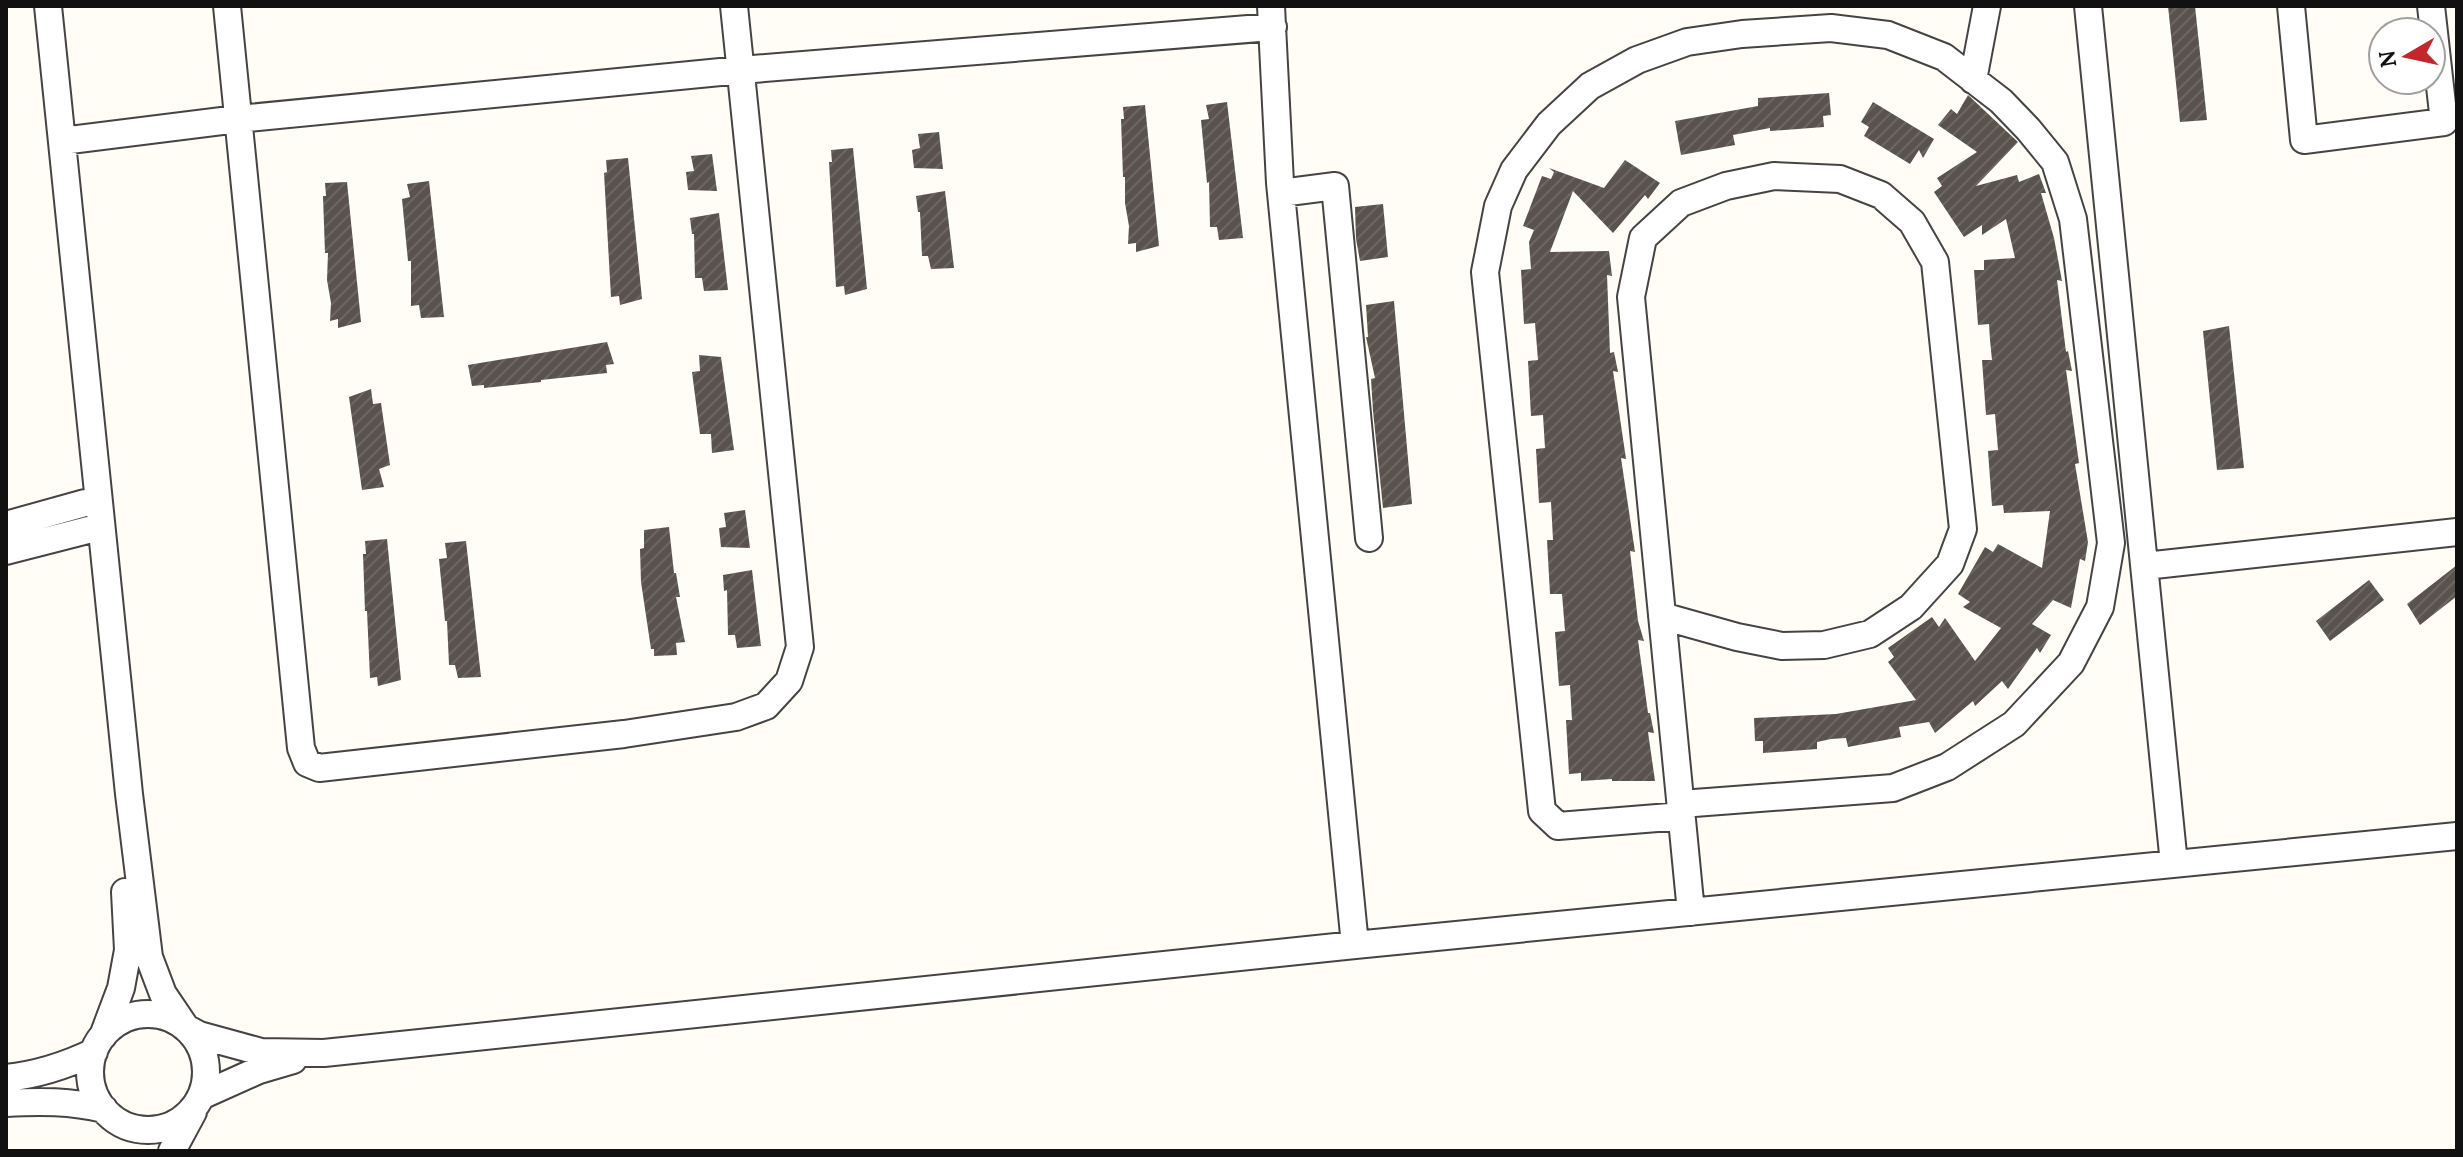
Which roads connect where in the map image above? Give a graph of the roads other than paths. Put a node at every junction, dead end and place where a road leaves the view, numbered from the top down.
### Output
1 (33, 6) edge
2 (48, 6) edge
3 (227, 6) edge
4 (734, 6) edge
5 (1987, 6) edge
6 (2088, 6) edge
7 (2291, 6) edge
8 (2431, 6) edge
9 (1272, 16) edge
10 (741, 70) junction
11 (1973, 80) junction
12 (238, 119) junction
13 (62, 141) junction
14 (1281, 193) junction
15 (85, 503) junction
16 (6, 525) edge
17 (88, 530) junction
18 (2457, 532) edge
19 (1369, 538) dead end
20 (6, 551) edge
21 (2145, 566) junction
22 (1662, 616) junction
23 (1681, 810) junction
24 (2457, 836) edge
25 (2174, 864) junction
26 (1691, 912) junction
27 (1355, 945) junction
28 (186, 1028) junction
29 (98, 1044) junction
30 (324, 1053) junction
31 (6, 1078) edge
32 (6, 1103) edge
33 (198, 1103) junction
34 (109, 1114) junction
35 (136, 1151) edge
36 (172, 1151) edge

1 - 15 street
2 - 13 street
3 - 12 street
4 - 10 street
5 - 11 street
6 - 21 street
7 - 8 street
9 - 10 street
9 - 14 street
10 - 12 street
10 - 12 street
11 - 23 street
11 - 23 street
12 - 13 street
13 - 28 street
14 - 19 street
14 - 27 street
15 - 16 street
15 - 17 street
17 - 20 street
17 - 29 street
18 - 21 street
21 - 25 street
22 - 22 street
22 - 23 street
23 - 26 street
24 - 25 street
25 - 26 street
26 - 27 street
27 - 30 street
28 - 29 street
28 - 30 street
28 - 33 street
29 - 31 street
29 - 34 street
30 - 33 street
32 - 34 street
33 - 34 street
33 - 36 street
34 - 35 street

